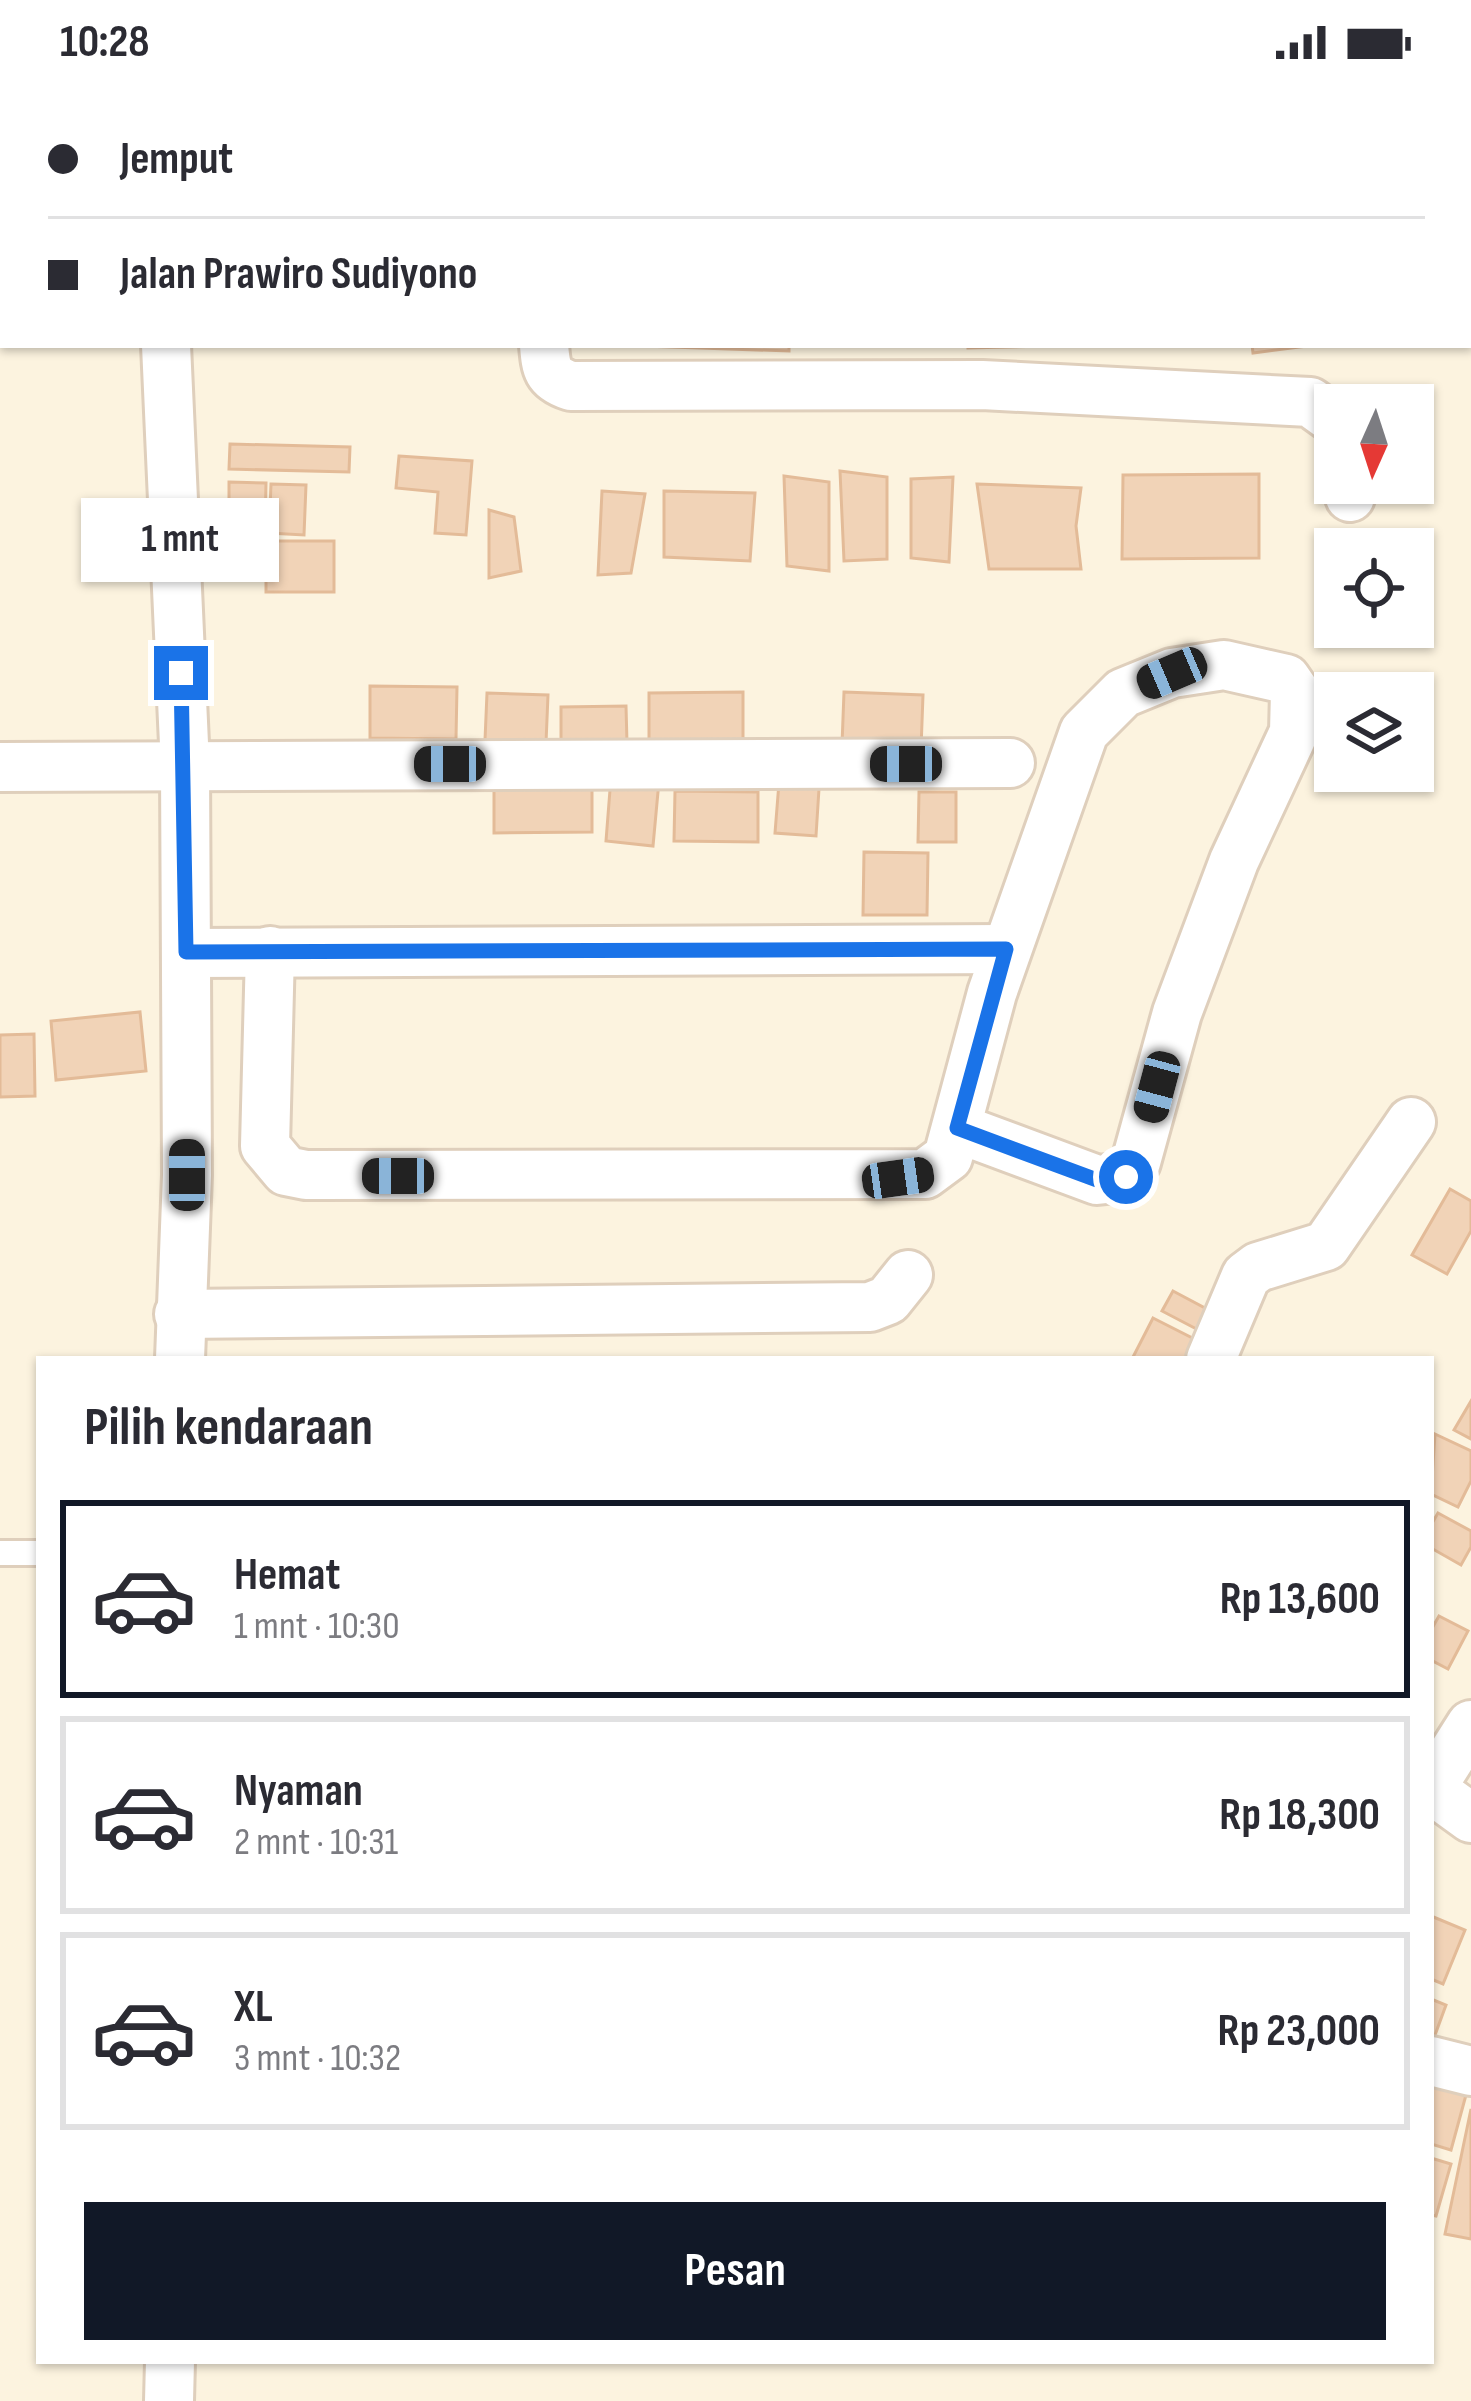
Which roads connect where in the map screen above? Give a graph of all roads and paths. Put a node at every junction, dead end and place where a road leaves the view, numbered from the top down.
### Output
1 (166, 348) edge
2 (544, 348) edge
3 (1314, 405) edge
4 (1010, 763) dead end
5 (0, 766) edge
6 (185, 766) junction
7 (1006, 949) junction
8 (270, 951) junction
9 (186, 952) junction
10 (1411, 1122) dead end
11 (957, 1128) junction
12 (908, 1275) dead end
13 (179, 1336) edge
14 (1212, 1356) edge
15 (0, 1553) edge
16 (36, 1553) edge
17 (1471, 1725) edge
18 (1434, 1784) edge
19 (1434, 1791) edge
20 (1471, 1818) edge
21 (1434, 2062) edge
22 (1471, 2071) edge
23 (170, 2364) edge
24 (170, 2401) edge

1 - 6 street
2 - 3 street
4 - 6 street
5 - 6 street
6 - 9 street
7 - 8 street
7 - 11 street
7 - 11 street
8 - 9 street
8 - 11 street
9 - 13 street
10 - 14 street
12 - 13 street
15 - 16 lane
17 - 18 street
19 - 20 street
21 - 22 street
23 - 24 street

